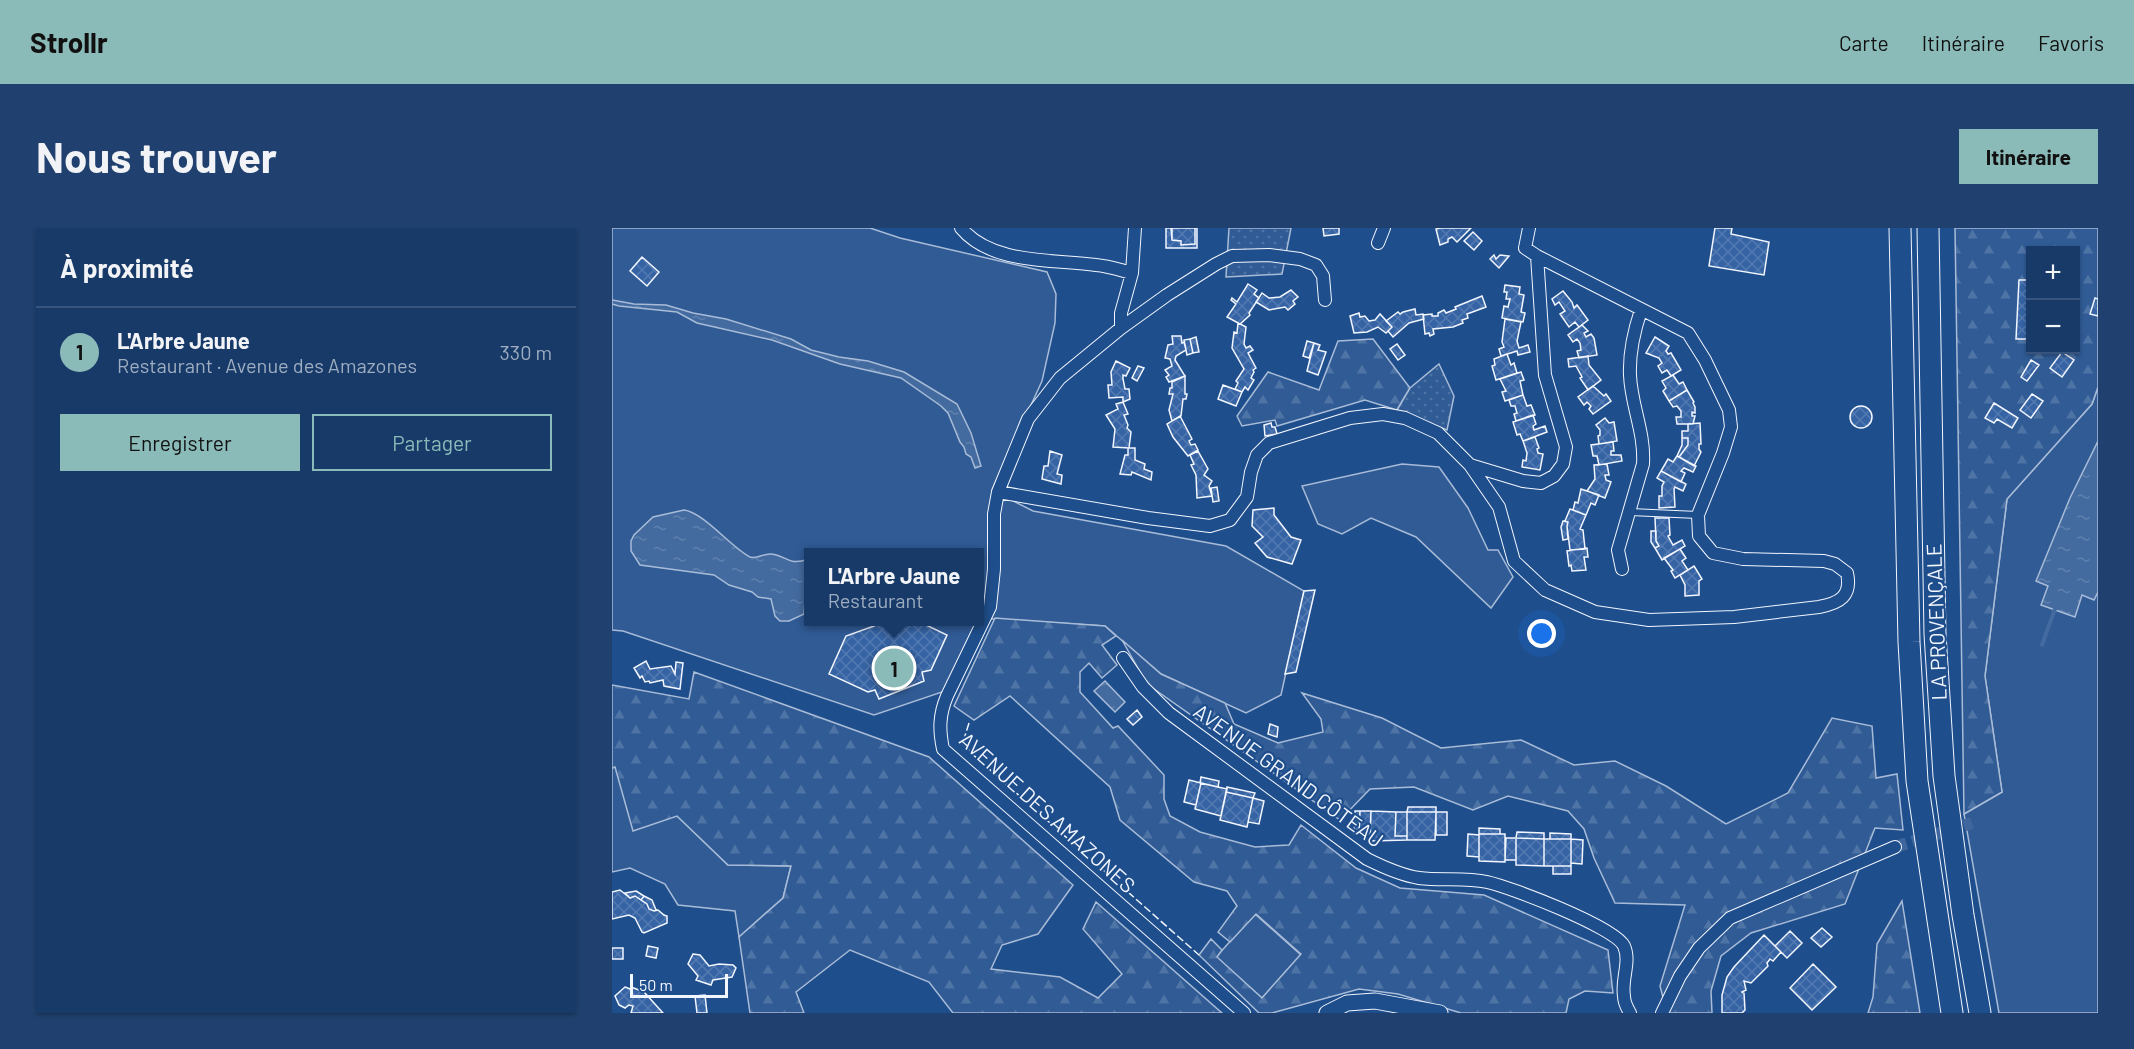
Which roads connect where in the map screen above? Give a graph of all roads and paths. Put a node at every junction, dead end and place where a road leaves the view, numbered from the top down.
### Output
1 (961, 228) edge
2 (1135, 228) edge
3 (1384, 228) edge
4 (1529, 228) edge
5 (1900, 228) edge
6 (1928, 228) edge
7 (1378, 243) dead end
8 (1537, 256) junction
9 (1132, 273) junction
10 (1325, 300) dead end
11 (1641, 310) junction
12 (1121, 328) junction
13 (1470, 465) junction
14 (998, 492) junction
15 (1628, 512) junction
16 (1698, 515) junction
17 (1622, 569) dead end
18 (984, 620) edge
19 (981, 626) edge
20 (1123, 658) dead end
21 (1895, 847) tunnel mouth
22 (1244, 1013) edge
23 (1327, 1013) edge
24 (1440, 1013) edge
25 (1630, 1013) edge
26 (1662, 1013) edge
27 (1952, 1013) edge
28 (1980, 1013) edge

1 - 9 street
2 - 9 street
3 - 7 street
4 - 8 street
5 - 27 highway, LA PROVENÇALE
6 - 28 highway, LA PROVENÇALE
8 - 11 street
8 - 13 street
9 - 12 street
10 - 12 street, AVENUE DES AMAZONES
11 - 15 street
11 - 16 street
12 - 14 street, AVENUE DES AMAZONES
13 - 14 street
13 - 16 street
14 - 18 street, AVENUE DES AMAZONES
15 - 16 lane
15 - 17 street
19 - 22 street, AVENUE DES AMAZONES
20 - 25 street, AVENUE GRAND CÔTEAU
21 - 26 street
23 - 24 street

